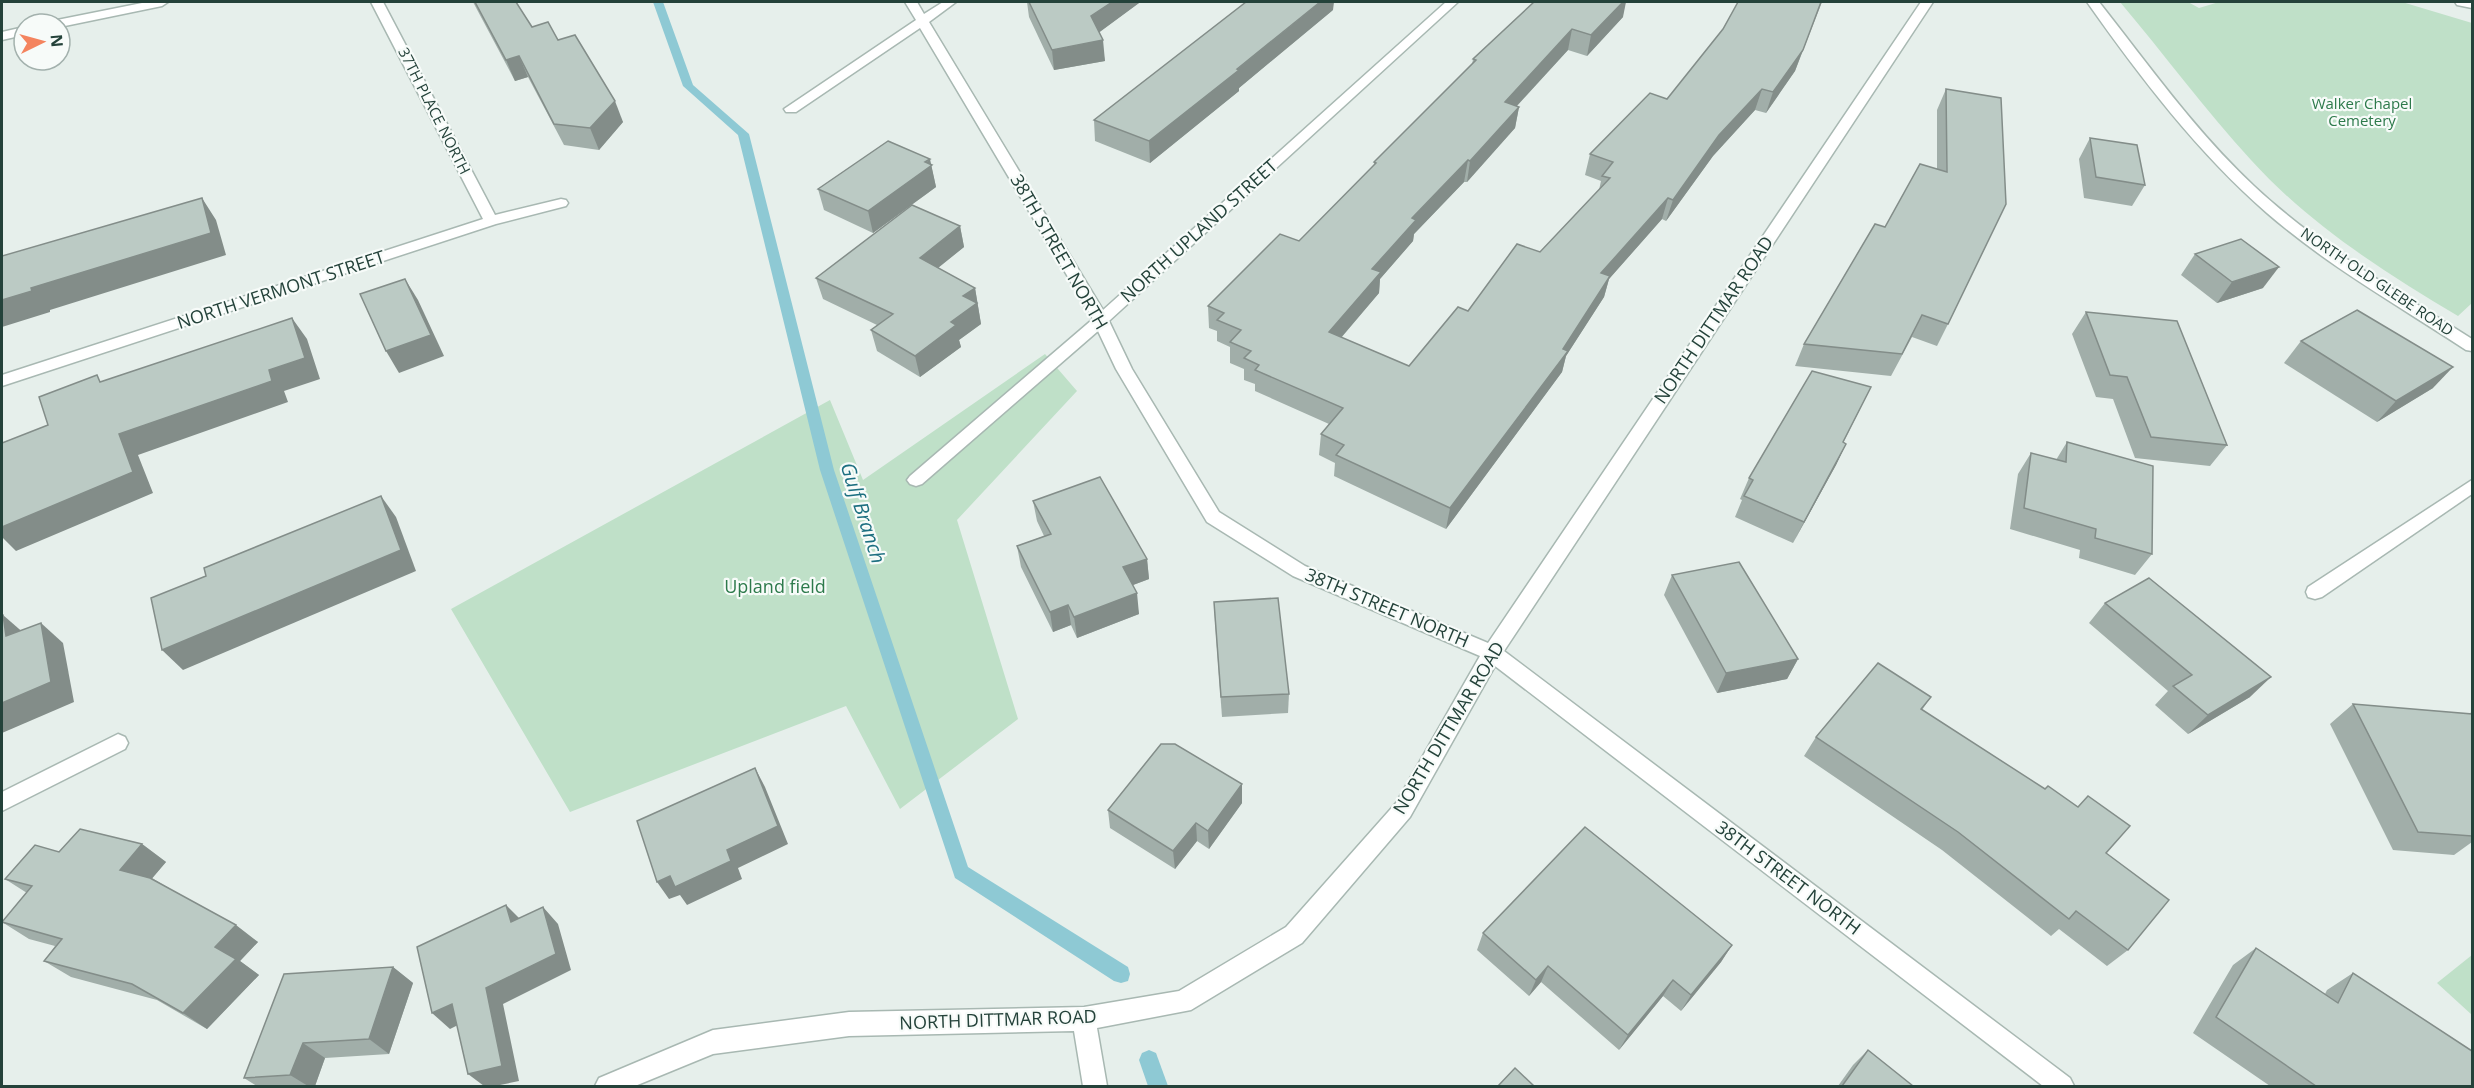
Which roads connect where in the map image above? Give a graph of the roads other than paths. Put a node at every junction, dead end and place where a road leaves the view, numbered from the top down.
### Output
1 (162, 2) edge
2 (377, 2) edge
3 (911, 2) edge
4 (950, 2) edge
5 (1452, 2) edge
6 (1927, 2) edge
7 (2093, 2) edge
8 (2461, 2) edge
9 (2472, 5) edge
10 (921, 20) junction
11 (72, 21) edge
12 (790, 109) dead end
13 (561, 203) dead end
14 (491, 221) junction
15 (1101, 320) junction
16 (2472, 346) edge
17 (2, 381) edge
18 (916, 480) dead end
19 (2472, 486) edge
20 (2315, 592) dead end
21 (1492, 653) junction
22 (118, 743) dead end
23 (2, 802) edge
24 (1084, 1019) junction
25 (607, 1086) edge
26 (1095, 1086) edge
27 (2062, 1086) edge

1 - 11 street
2 - 14 street, 37TH PLACE NORTH
3 - 10 street, 38TH STREET NORTH
4 - 10 street
5 - 15 street, NORTH UPLAND STREET
6 - 21 street, NORTH DITTMAR ROAD
7 - 16 street, NORTH OLD GLEBE ROAD
8 - 9 street
10 - 12 street
10 - 15 street, 38TH STREET NORTH
13 - 14 street, NORTH VERMONT STREET
14 - 17 street, NORTH VERMONT STREET
15 - 18 street, NORTH UPLAND STREET
15 - 21 street, 38TH STREET NORTH
19 - 20 street
21 - 24 street, NORTH DITTMAR ROAD
21 - 27 street, 38TH STREET NORTH
22 - 23 street
24 - 25 street, NORTH DITTMAR ROAD
24 - 26 street

